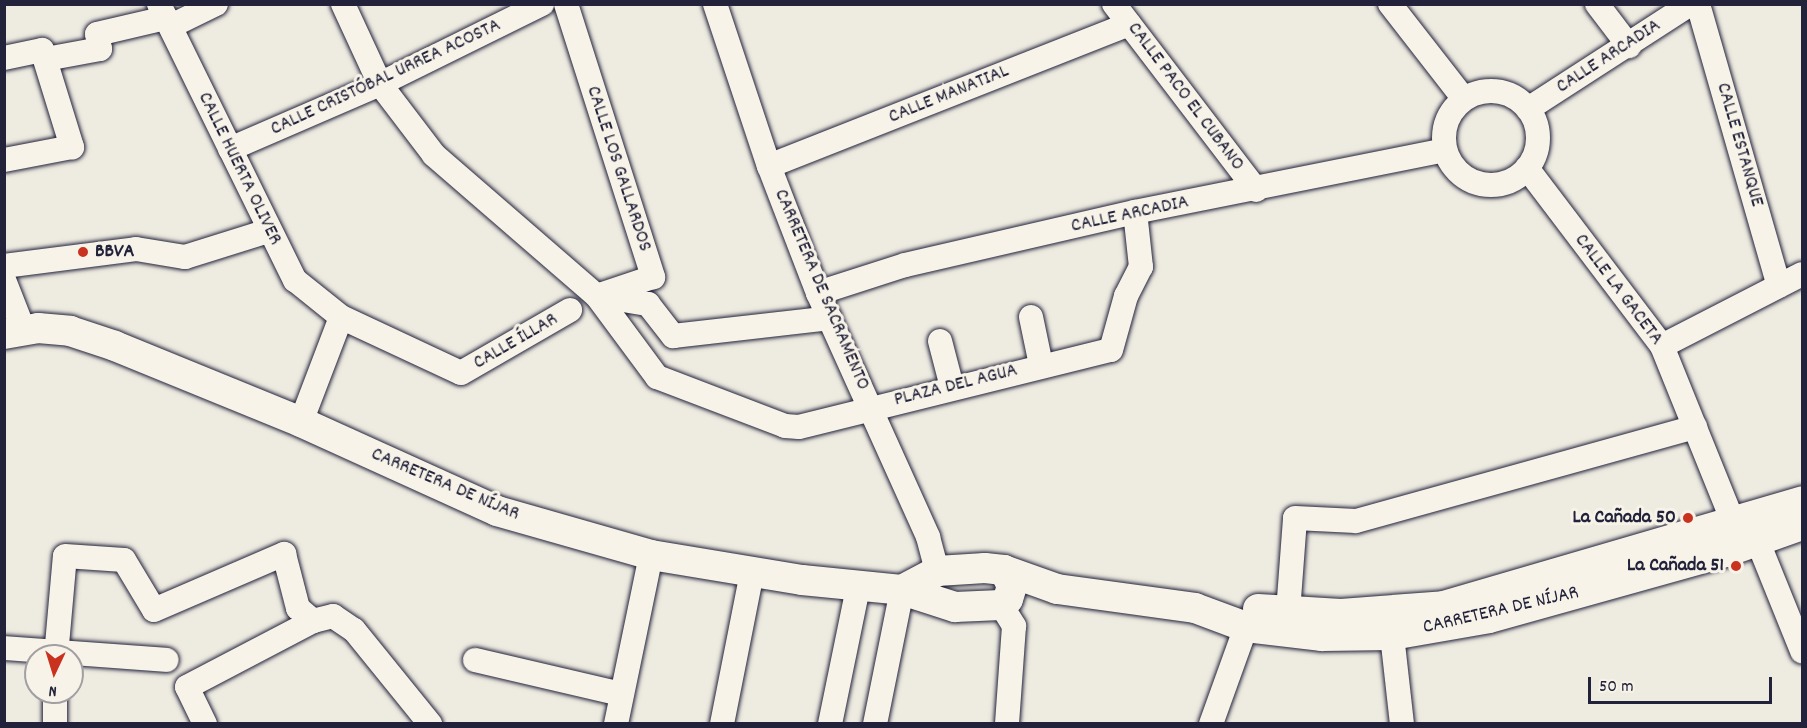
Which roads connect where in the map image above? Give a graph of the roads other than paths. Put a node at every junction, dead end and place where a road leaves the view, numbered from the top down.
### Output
1 (216, 4) edge
2 (343, 4) edge
3 (542, 4) edge
4 (566, 4) edge
5 (715, 4) edge
6 (1114, 4) edge
7 (1390, 4) edge
8 (1597, 4) edge
9 (1690, 4) edge
10 (1698, 4) edge
11 (165, 16) edge
12 (1129, 24) junction
13 (1629, 46) junction
14 (4, 58) edge
15 (46, 59) junction
16 (380, 84) junction
17 (1464, 99) junction
18 (1528, 109) junction
19 (230, 149) junction
20 (1445, 150) junction
21 (4, 160) edge
22 (769, 166) junction
23 (1527, 168) junction
24 (1256, 190) junction
25 (1135, 212) junction
26 (267, 231) junction
27 (4, 266) edge
28 (1803, 274) edge
29 (4, 280) edge
30 (1779, 286) junction
31 (818, 293) junction
32 (597, 296) junction
33 (570, 310) dead end
34 (341, 317) junction
35 (1031, 317) dead end
36 (830, 318) junction
37 (14, 332) edge
38 (940, 341) dead end
39 (1662, 346) junction
40 (1041, 365) junction
41 (461, 373) joint
42 (952, 387) junction
43 (871, 407) junction
44 (301, 422) junction
45 (1695, 427) junction
46 (1803, 501) edge
47 (1733, 522) junction
48 (1803, 525) edge
49 (1758, 542) junction
50 (651, 555) junction
51 (1004, 570) junction
52 (752, 573) junction
53 (936, 583) junction
54 (858, 587) junction
55 (1057, 589) junction
56 (902, 590) junction
57 (1005, 602) junction
58 (1195, 608) junction
59 (1288, 612) junction
60 (313, 621) junction
61 (1246, 627) junction
62 (1392, 635) junction
63 (57, 644) edge
64 (4, 648) edge
65 (24, 650) edge
66 (1803, 651) edge
67 (84, 656) edge
68 (167, 660) dead end
69 (475, 660) dead end
70 (621, 694) junction
71 (55, 704) edge
72 (55, 723) edge
73 (205, 723) edge
74 (430, 723) edge
75 (616, 723) edge
76 (722, 723) edge
77 (830, 723) edge
78 (876, 723) edge
79 (1007, 723) edge
80 (1211, 723) edge
81 (1402, 723) edge

1 - 11 street
2 - 16 street, PLAZA DEL AGUA
3 - 16 street, CALLE CRISTÓBAL URREA ACOSTA
4 - 32 street, CALLE LOS GALLARDOS
5 - 22 street, CARRETERA DE SACRAMENTO
6 - 12 street, CALLE PACO EL CUBANO
7 - 17 street
8 - 13 street
9 - 13 street, CALLE ARCADIA
10 - 30 street, CALLE ESTANQUE
11 - 15 street
11 - 19 street, CALLE HUERTA OLIVER
12 - 22 street, CALLE MANATIAL
12 - 24 street, CALLE PACO EL CUBANO
13 - 18 street, CALLE ARCADIA
14 - 15 street
15 - 21 street
16 - 19 street, CALLE CRISTÓBAL URREA ACOSTA
16 - 32 street, PLAZA DEL AGUA
17 - 18 street
17 - 20 street
18 - 23 street
19 - 26 street, CALLE HUERTA OLIVER
20 - 23 street
20 - 24 street, CALLE ARCADIA
22 - 31 street, CARRETERA DE SACRAMENTO
23 - 39 street, CALLE LA GACETA
24 - 25 street, CALLE ARCADIA
25 - 31 street, CALLE ARCADIA
25 - 40 street, PLAZA DEL AGUA
26 - 27 street
26 - 34 street, CALLE HUERTA OLIVER
28 - 30 street
29 - 37 street
30 - 39 street
31 - 36 street, CARRETERA DE SACRAMENTO
32 - 36 street
32 - 43 street, PLAZA DEL AGUA
33 - 41 street, CALLE ÍLLAR
34 - 41 street, CALLE HUERTA OLIVER
34 - 44 street
35 - 40 street, PLAZA DEL AGUA
36 - 43 street, CARRETERA DE SACRAMENTO
37 - 44 main road, CARRETERA DE NÍJAR
38 - 42 street
39 - 45 street, CALLE LA GACETA
40 - 42 street, PLAZA DEL AGUA
42 - 43 street, PLAZA DEL AGUA
43 - 53 street, CARRETERA DE SACRAMENTO
44 - 50 main road, CARRETERA DE NÍJAR
45 - 47 street, CALLE LA GACETA
45 - 59 street
46 - 47 main road, CARRETERA DE NÍJAR
47 - 59 main road, CARRETERA DE NÍJAR
48 - 49 main road, CARRETERA DE NÍJAR
49 - 62 main road, CARRETERA DE NÍJAR
49 - 66 street
50 - 52 main road, CARRETERA DE NÍJAR
50 - 70 street
51 - 53 main road
51 - 55 main road, CARRETERA DE NÍJAR
51 - 57 main road
52 - 54 main road, CARRETERA DE NÍJAR
52 - 76 street
53 - 56 main road, CARRETERA DE NÍJAR
53 - 57 main road, CARRETERA DE NÍJAR
54 - 56 main road, CARRETERA DE NÍJAR
54 - 77 street
55 - 57 main road, CARRETERA DE NÍJAR
55 - 58 main road, CARRETERA DE NÍJAR
56 - 78 street
57 - 79 street
58 - 59 main road, CARRETERA DE NÍJAR
58 - 61 main road, CARRETERA DE NÍJAR
60 - 63 street
60 - 73 street
60 - 74 street
61 - 62 main road, CARRETERA DE NÍJAR
61 - 80 street
62 - 81 street
64 - 65 street
67 - 68 street
69 - 70 street
70 - 75 street
71 - 72 street

